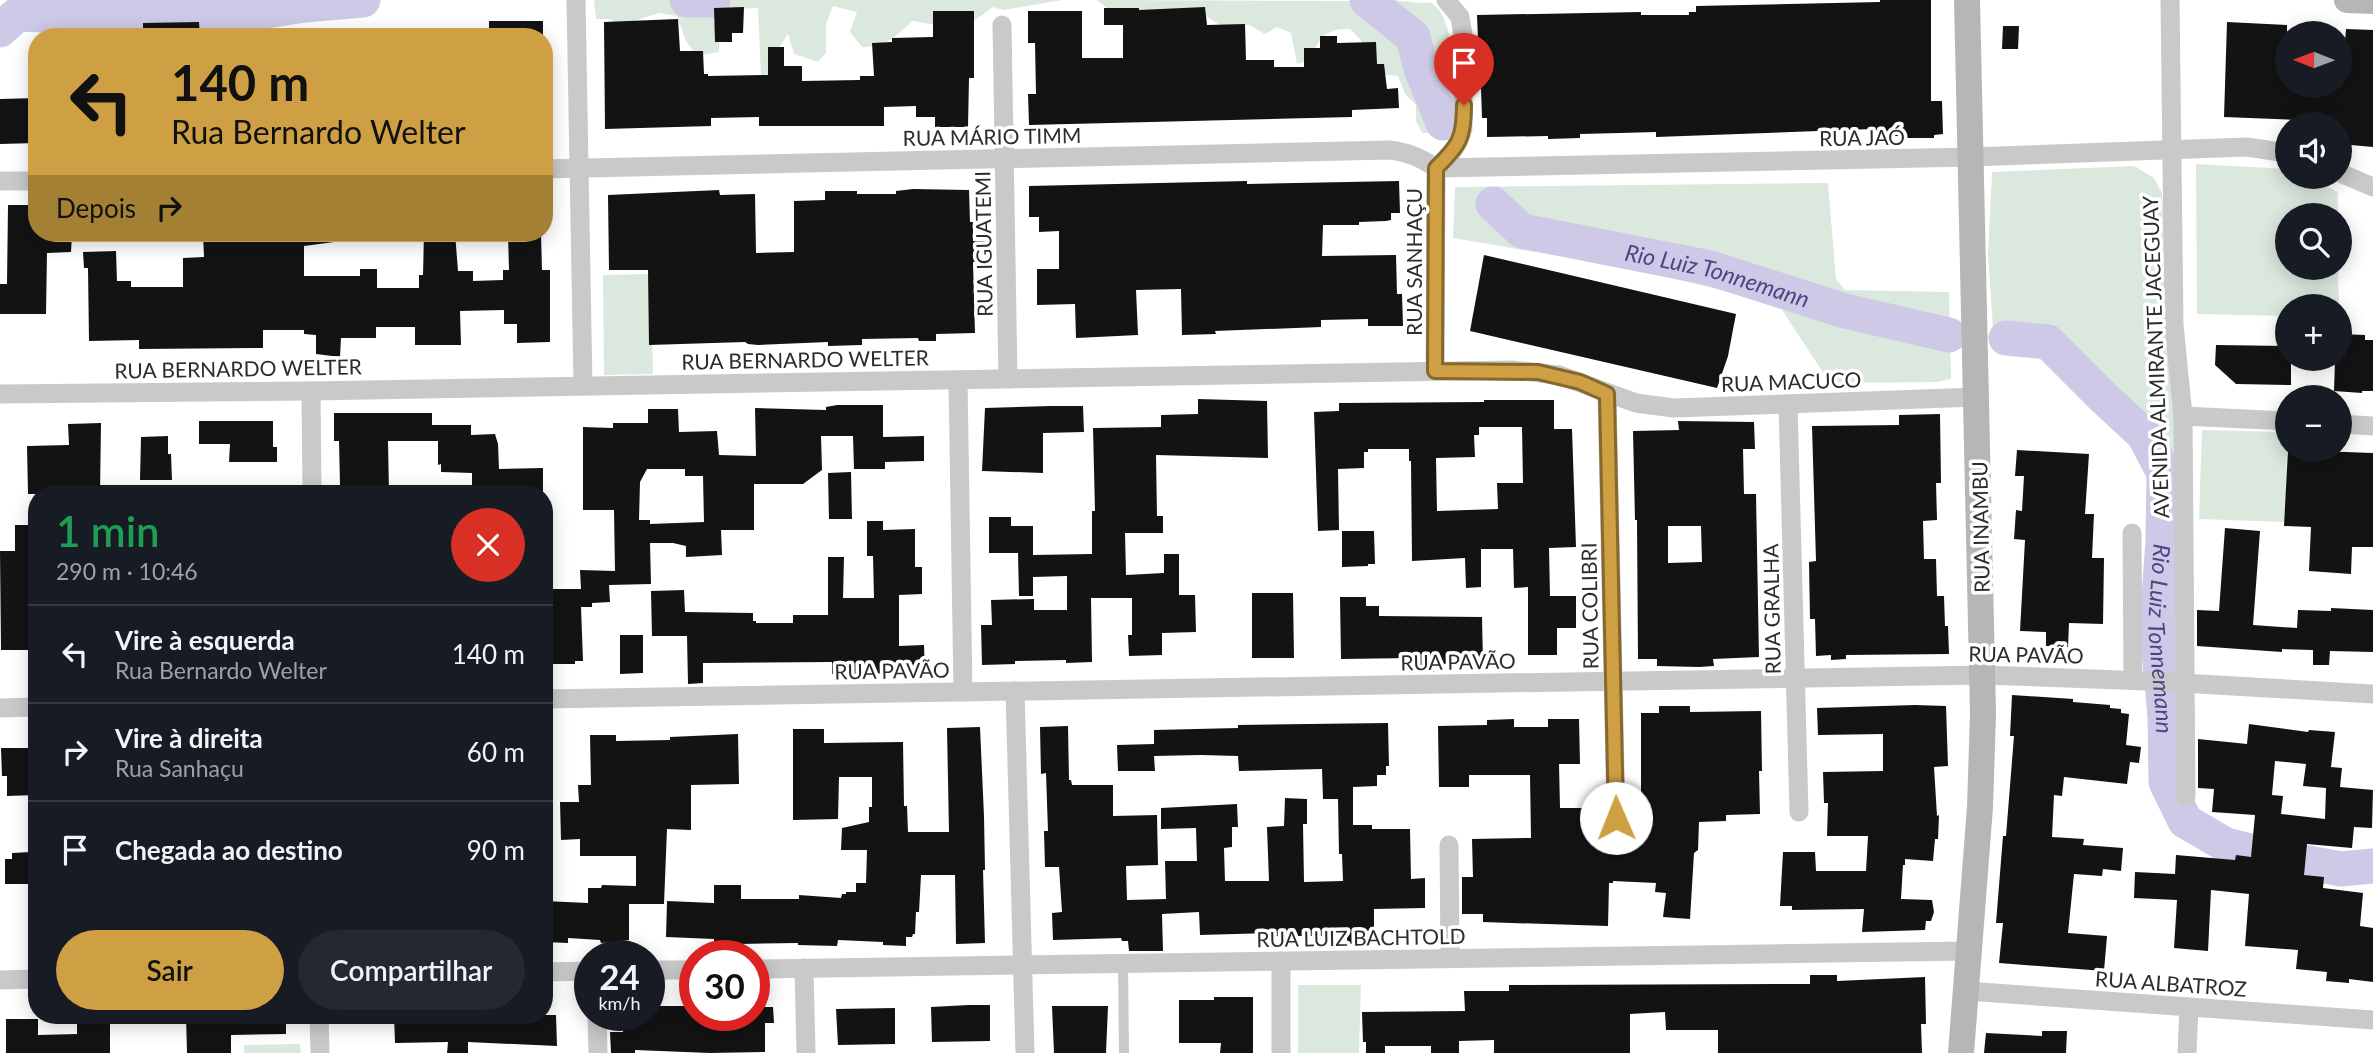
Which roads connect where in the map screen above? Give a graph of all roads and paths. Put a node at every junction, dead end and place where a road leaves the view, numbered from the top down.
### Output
1 (576, 0) edge
2 (1446, 0) edge
3 (1967, 0) edge
4 (2170, 0) edge
5 (2347, 0) edge
6 (2373, 1) edge
7 (1002, 25) dead end
8 (2171, 150) junction
9 (2275, 151) edge
10 (1971, 157) junction
11 (1004, 159) junction
12 (579, 168) junction
13 (1436, 168) junction
14 (553, 169) edge
15 (2352, 178) edge
16 (0, 181) edge
17 (28, 181) edge
18 (2373, 187) edge
19 (1435, 371) junction
20 (1008, 379) junction
21 (958, 380) junction
22 (583, 386) junction
23 (310, 391) junction
24 (0, 394) edge
25 (1607, 394) junction
26 (1977, 397) junction
27 (1788, 404) junction
28 (2183, 416) junction
29 (2275, 420) edge
30 (2352, 425) edge
31 (2373, 426) edge
32 (312, 485) edge
33 (2132, 533) dead end
34 (1983, 675) junction
35 (1795, 678) junction
36 (2140, 680) junction
37 (1614, 681) junction
38 (2180, 683) junction
39 (1015, 691) junction
40 (963, 692) junction
41 (2373, 694) edge
42 (553, 699) edge
43 (28, 707) edge
44 (0, 708) edge
45 (2186, 796) dead end
46 (1799, 812) dead end
47 (1616, 818) dead end
48 (1449, 845) dead end
49 (1969, 951) junction
50 (1450, 958) junction
51 (1281, 961) junction
52 (1124, 963) junction
53 (1023, 965) junction
54 (804, 968) junction
55 (770, 969) edge
56 (574, 971) edge
57 (553, 972) edge
58 (28, 979) edge
59 (0, 980) edge
60 (1966, 991) junction
61 (2189, 1007) junction
62 (2373, 1020) edge
63 (319, 1024) edge
64 (597, 1031) edge
65 (320, 1053) edge
66 (597, 1053) edge
67 (806, 1053) edge
68 (1025, 1053) edge
69 (1124, 1053) edge
70 (1281, 1053) edge
71 (1961, 1053) edge
72 (2187, 1053) edge

1 - 12 street
2 - 13 street, RUA SANHAÇU
3 - 10 main road, RUA INAMBU
4 - 8 street, AVENIDA ALMIRANTE JACEGUAY
5 - 6 main road
7 - 11 street, RUA IGUATEMI
8 - 9 street, RUA JAÓ
8 - 10 street, RUA JAÓ
8 - 28 street, AVENIDA ALMIRANTE JACEGUAY
10 - 13 street, RUA JAÓ
10 - 26 main road, RUA INAMBU
11 - 12 street, RUA MÁRIO TIMM
11 - 13 street, RUA MÁRIO TIMM
11 - 20 street, RUA IGUATEMI
12 - 14 street, RUA MÁRIO TIMM
12 - 22 street
13 - 19 street, RUA SANHAÇU
15 - 18 street
16 - 17 street
19 - 20 street, RUA BERNARDO WELTER
19 - 25 street, RUA BERNARDO WELTER
20 - 21 street, RUA BERNARDO WELTER
21 - 22 street, RUA BERNARDO WELTER
21 - 40 street
22 - 23 street, RUA BERNARDO WELTER
23 - 24 street, RUA BERNARDO WELTER
23 - 32 street
25 - 27 street, RUA MACUCO
25 - 37 street, RUA COLIBRI
26 - 27 street, RUA MACUCO
26 - 34 main road, RUA INAMBU
27 - 35 street, RUA GRALHA
28 - 29 street
28 - 38 street, AVENIDA ALMIRANTE JACEGUAY
30 - 31 street
33 - 36 street, AVENIDA ALMIRANTE JACEGUAY
34 - 35 street, RUA PAVÃO
34 - 36 street, RUA PAVÃO
34 - 49 main road, RUA INAMBU
35 - 37 street, RUA PAVÃO
35 - 46 street, RUA GRALHA
36 - 38 street, RUA PAVÃO
37 - 39 street, RUA PAVÃO
37 - 47 street, RUA COLIBRI
38 - 41 street, RUA PAVÃO
38 - 45 street, AVENIDA ALMIRANTE JACEGUAY
39 - 40 street, RUA PAVÃO
39 - 53 street
40 - 42 street, RUA PAVÃO
43 - 44 street
48 - 50 street
49 - 50 street, RUA LUIZ BACHTOLD
49 - 60 main road, RUA INAMBU
50 - 51 street, RUA LUIZ BACHTOLD
51 - 52 street, RUA LUIZ BACHTOLD
51 - 70 street
52 - 53 street, RUA LUIZ BACHTOLD
52 - 69 lane
53 - 54 street, RUA LUIZ BACHTOLD
53 - 68 street
54 - 55 street, RUA LUIZ BACHTOLD
54 - 67 street
56 - 57 street
58 - 59 street
60 - 61 street, RUA ALBATROZ
60 - 71 main road, RUA INAMBU
61 - 62 street, RUA ALBATROZ
61 - 72 street
63 - 65 street
64 - 66 street

